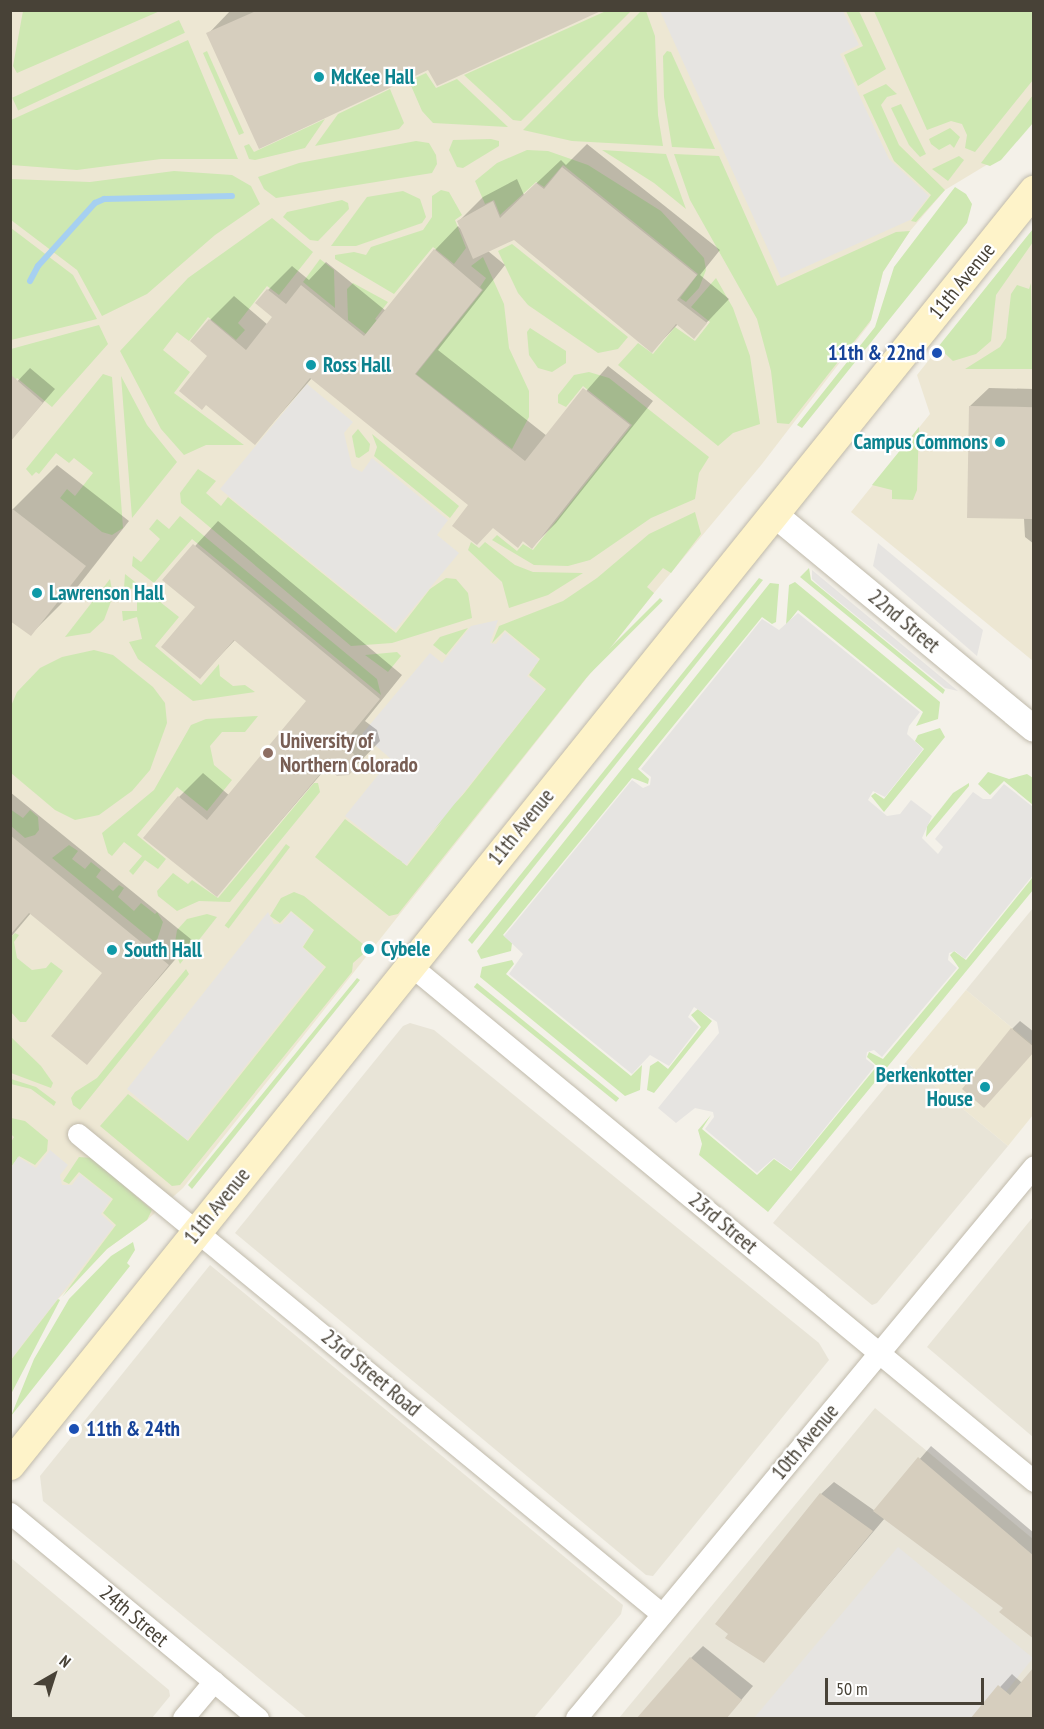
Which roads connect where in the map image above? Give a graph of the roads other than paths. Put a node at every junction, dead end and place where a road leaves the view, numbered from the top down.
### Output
1 (1034, 191) edge
2 (774, 513) junction
3 (1034, 729) edge
4 (410, 966) junction
5 (78, 1134) dead end
6 (1034, 1166) edge
7 (198, 1230) junction
8 (879, 1354) junction
9 (10, 1464) edge
10 (1034, 1482) edge
11 (10, 1513) edge
12 (662, 1614) junction
13 (213, 1681) junction
14 (183, 1719) edge
15 (258, 1719) edge
16 (576, 1719) edge

1 - 2 main road, 11th Avenue
2 - 3 street, 22nd Street
2 - 4 main road, 11th Avenue
4 - 7 main road, 11th Avenue
4 - 8 street, 23rd Street
5 - 7 street, 23rd Street Road
6 - 8 street, 10th Avenue
7 - 9 main road, 11th Avenue
7 - 12 street, 23rd Street Road
8 - 10 street, 23rd Street
8 - 12 street, 10th Avenue
11 - 13 street, 24th Street
12 - 16 street, 10th Avenue
13 - 14 street
13 - 15 street, 24th Street

